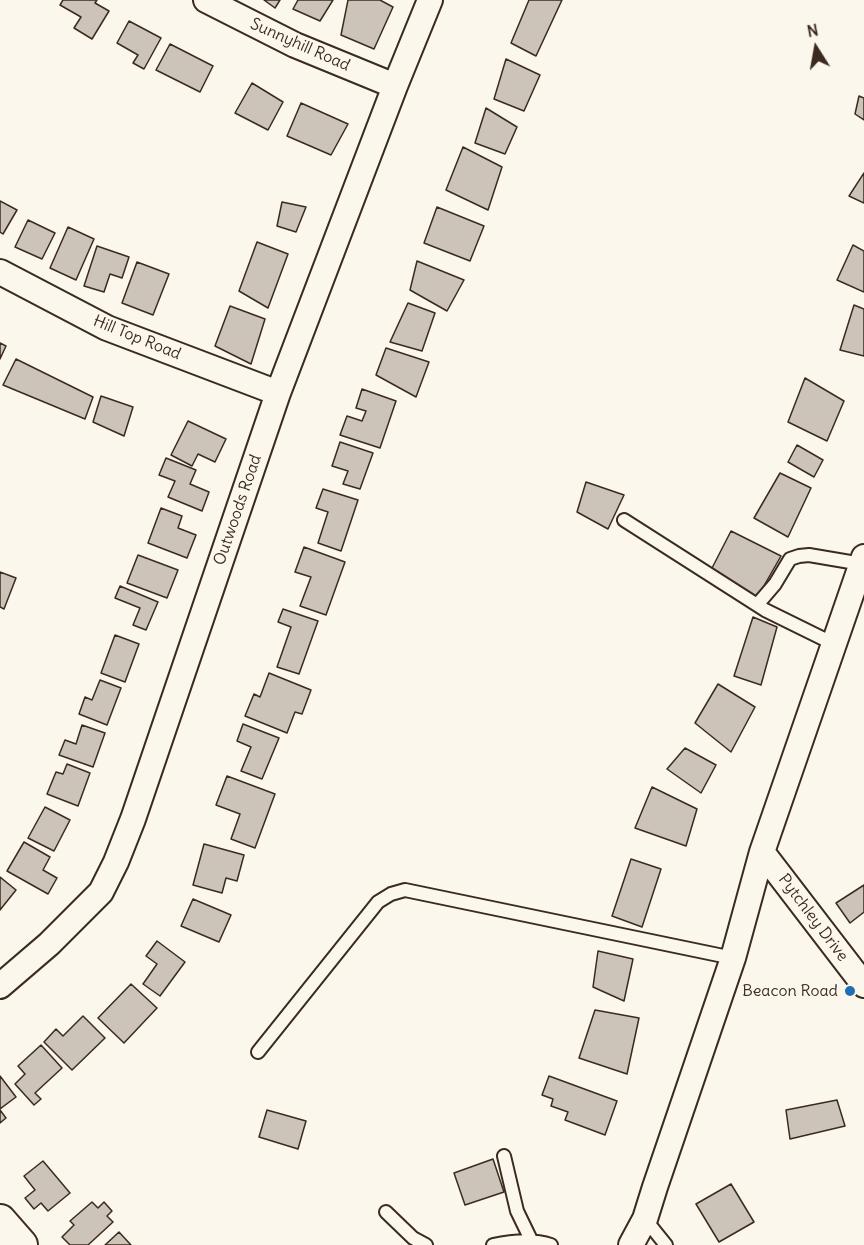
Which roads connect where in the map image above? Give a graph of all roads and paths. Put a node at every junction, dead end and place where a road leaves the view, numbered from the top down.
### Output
1 (206, 0) edge
2 (430, 0) edge
3 (395, 86) junction
4 (0, 272) edge
5 (278, 393) junction
6 (624, 520) dead end
7 (863, 561) edge
8 (757, 605) junction
9 (834, 644) junction
10 (762, 852) junction
11 (733, 958) junction
12 (864, 985) edge
13 (0, 986) edge
14 (258, 1052) dead end
15 (504, 1156) dead end
16 (387, 1212) dead end
17 (645, 1219) junction
18 (0, 1221) edge
19 (532, 1242) junction
20 (21, 1245) edge
21 (426, 1245) edge
22 (494, 1245) edge
23 (551, 1245) edge
24 (631, 1245) edge
25 (666, 1245) edge

1 - 3 street, Sunnyhill Road
2 - 3 street, Outwoods Road
3 - 5 street, Outwoods Road
4 - 5 street, Hill Top Road
5 - 13 street, Outwoods Road
6 - 8 lane
7 - 8 lane
7 - 9 street
8 - 9 lane
9 - 10 street
10 - 11 street
10 - 12 street, Pytchley Drive
11 - 14 lane
11 - 17 street
15 - 19 lane
16 - 21 lane
17 - 24 street
17 - 25 lane
18 - 20 street
19 - 22 lane
19 - 23 lane

